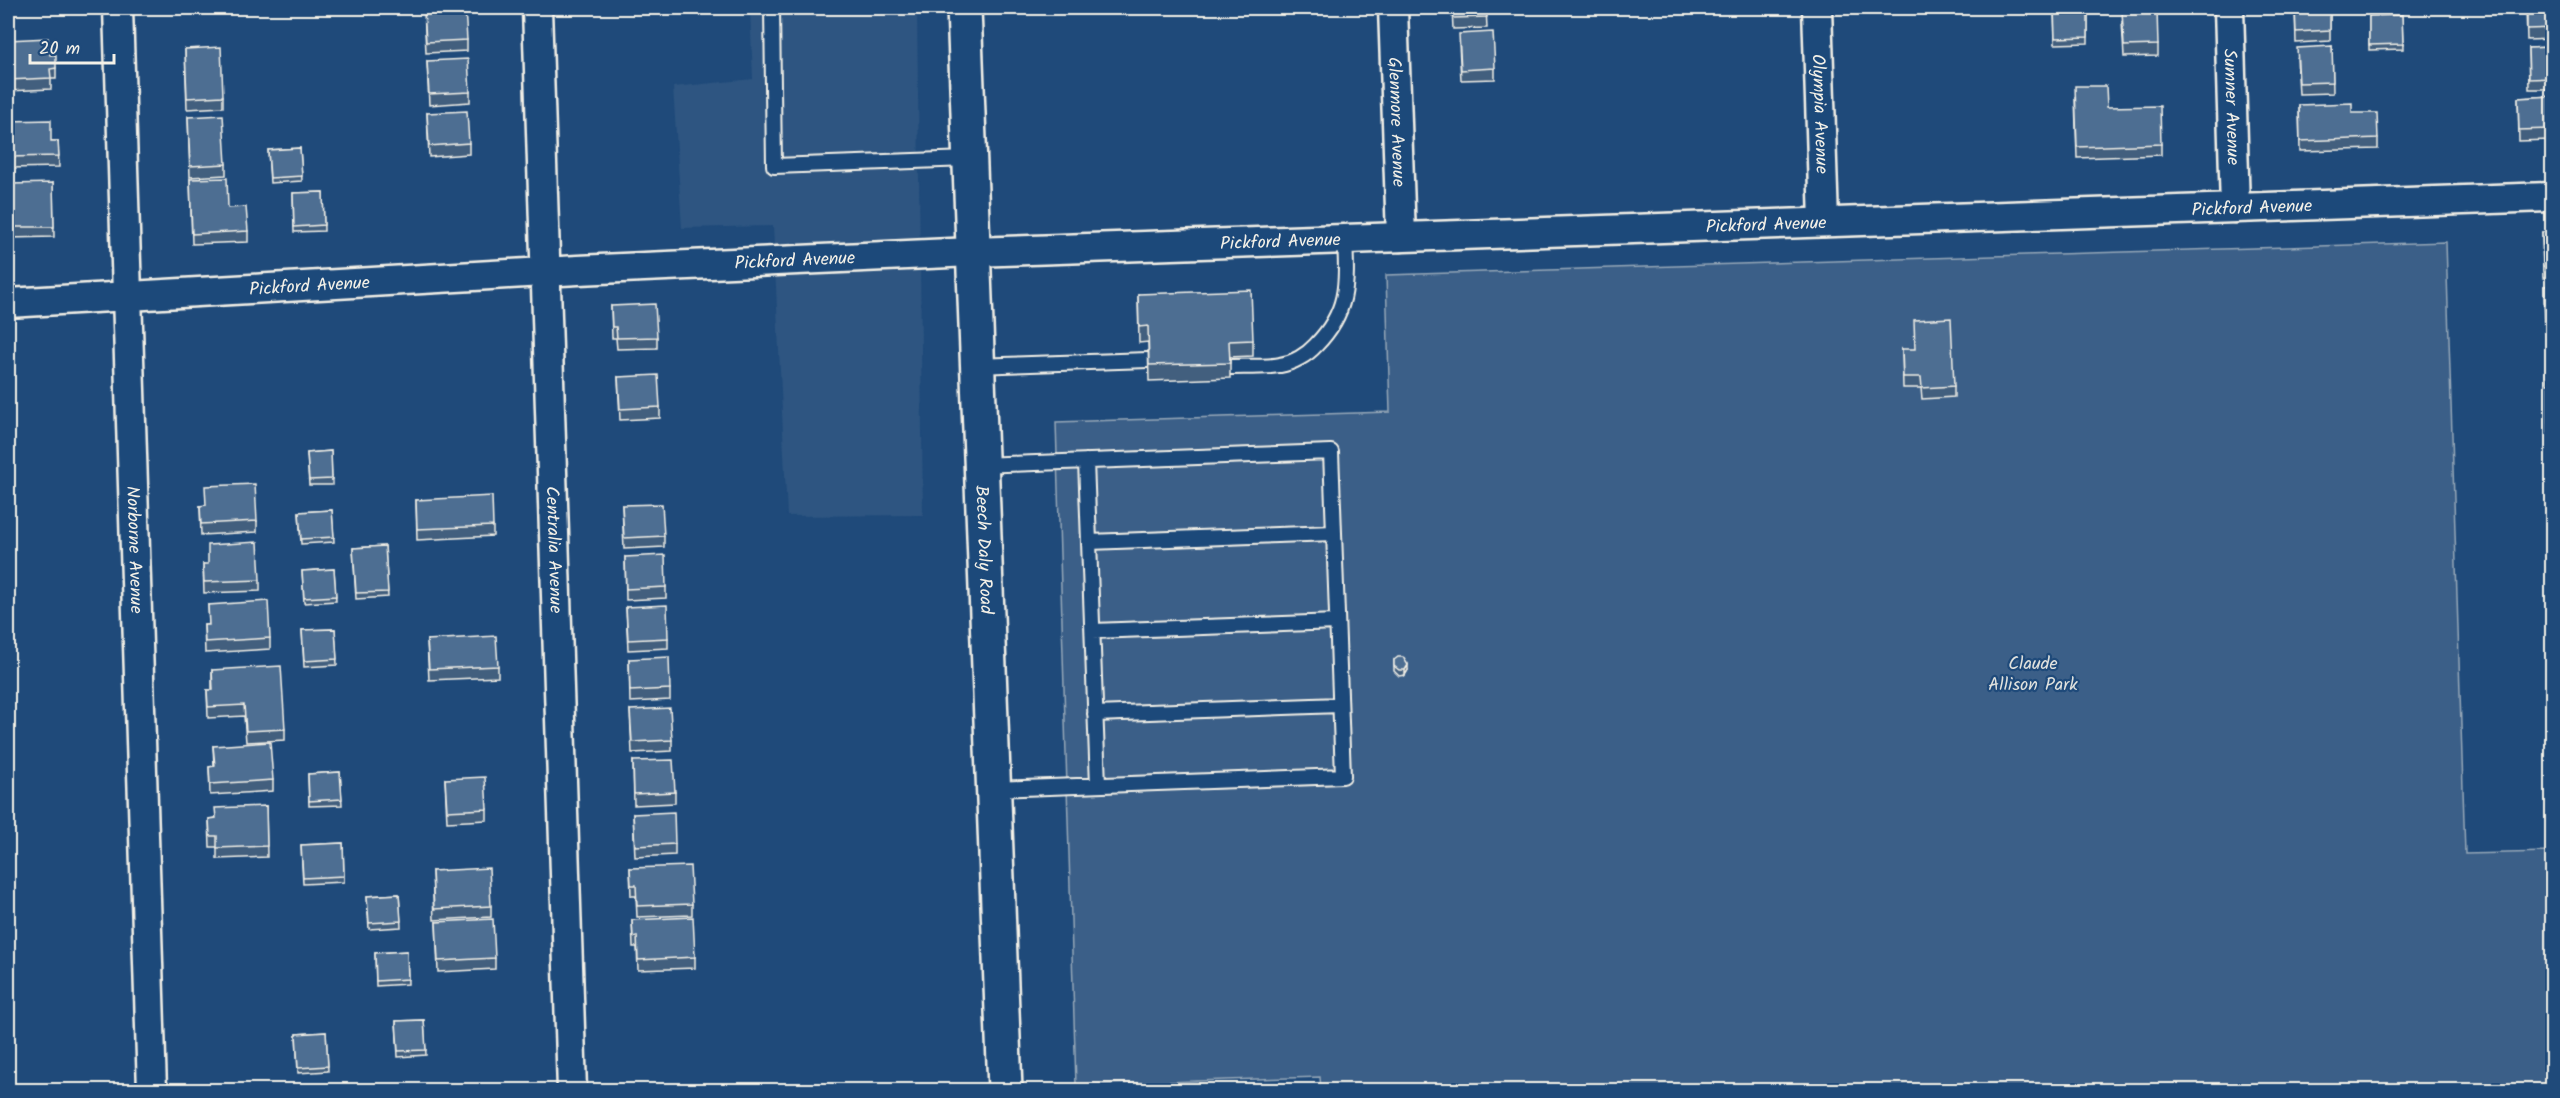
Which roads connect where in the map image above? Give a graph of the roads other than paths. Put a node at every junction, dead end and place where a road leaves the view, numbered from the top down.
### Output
1 (118, 8) edge
2 (537, 8) edge
3 (772, 8) edge
4 (964, 8) edge
5 (1393, 8) edge
6 (1817, 8) edge
7 (2229, 8) edge
8 (969, 159) junction
9 (2553, 196) edge
10 (2235, 208) junction
11 (1824, 222) junction
12 (1401, 237) junction
13 (1345, 239) junction
14 (972, 252) junction
15 (545, 272) junction
16 (127, 297) junction
17 (8, 303) edge
18 (1148, 360) edge
19 (976, 366) junction
20 (1230, 367) edge
21 (1086, 461) junction
22 (980, 465) junction
23 (1334, 533) junction
24 (1089, 542) junction
25 (1337, 622) junction
26 (1093, 631) junction
27 (1340, 705) junction
28 (1095, 714) junction
29 (1098, 785) junction
30 (993, 789) junction
31 (152, 1090) edge
32 (572, 1090) edge
33 (1005, 1090) edge

1 - 16 street, Norborne Avenue
2 - 15 street, Centralia Avenue
3 - 8 lane
4 - 8 main road, Beech Daly Road
5 - 12 street, Glenmore Avenue
6 - 11 street, Olympia Avenue
7 - 10 street, Sumner Avenue
8 - 14 main road, Beech Daly Road
9 - 10 street, Pickford Avenue
10 - 11 street, Pickford Avenue
11 - 12 street, Pickford Avenue
12 - 13 street, Pickford Avenue
13 - 14 street, Pickford Avenue
13 - 20 lane
14 - 15 street, Pickford Avenue
14 - 19 main road, Beech Daly Road
15 - 16 street, Pickford Avenue
15 - 32 street, Centralia Avenue
16 - 17 street, Pickford Avenue
16 - 31 street, Norborne Avenue
18 - 19 lane
19 - 22 main road, Beech Daly Road
21 - 22 lane
21 - 23 lane
21 - 24 lane
22 - 30 main road, Beech Daly Road
23 - 24 lane
23 - 25 lane
24 - 26 lane
25 - 26 lane
25 - 27 lane
26 - 28 lane
27 - 28 lane
27 - 29 lane
28 - 29 lane
29 - 30 lane
30 - 33 main road, Beech Daly Road

